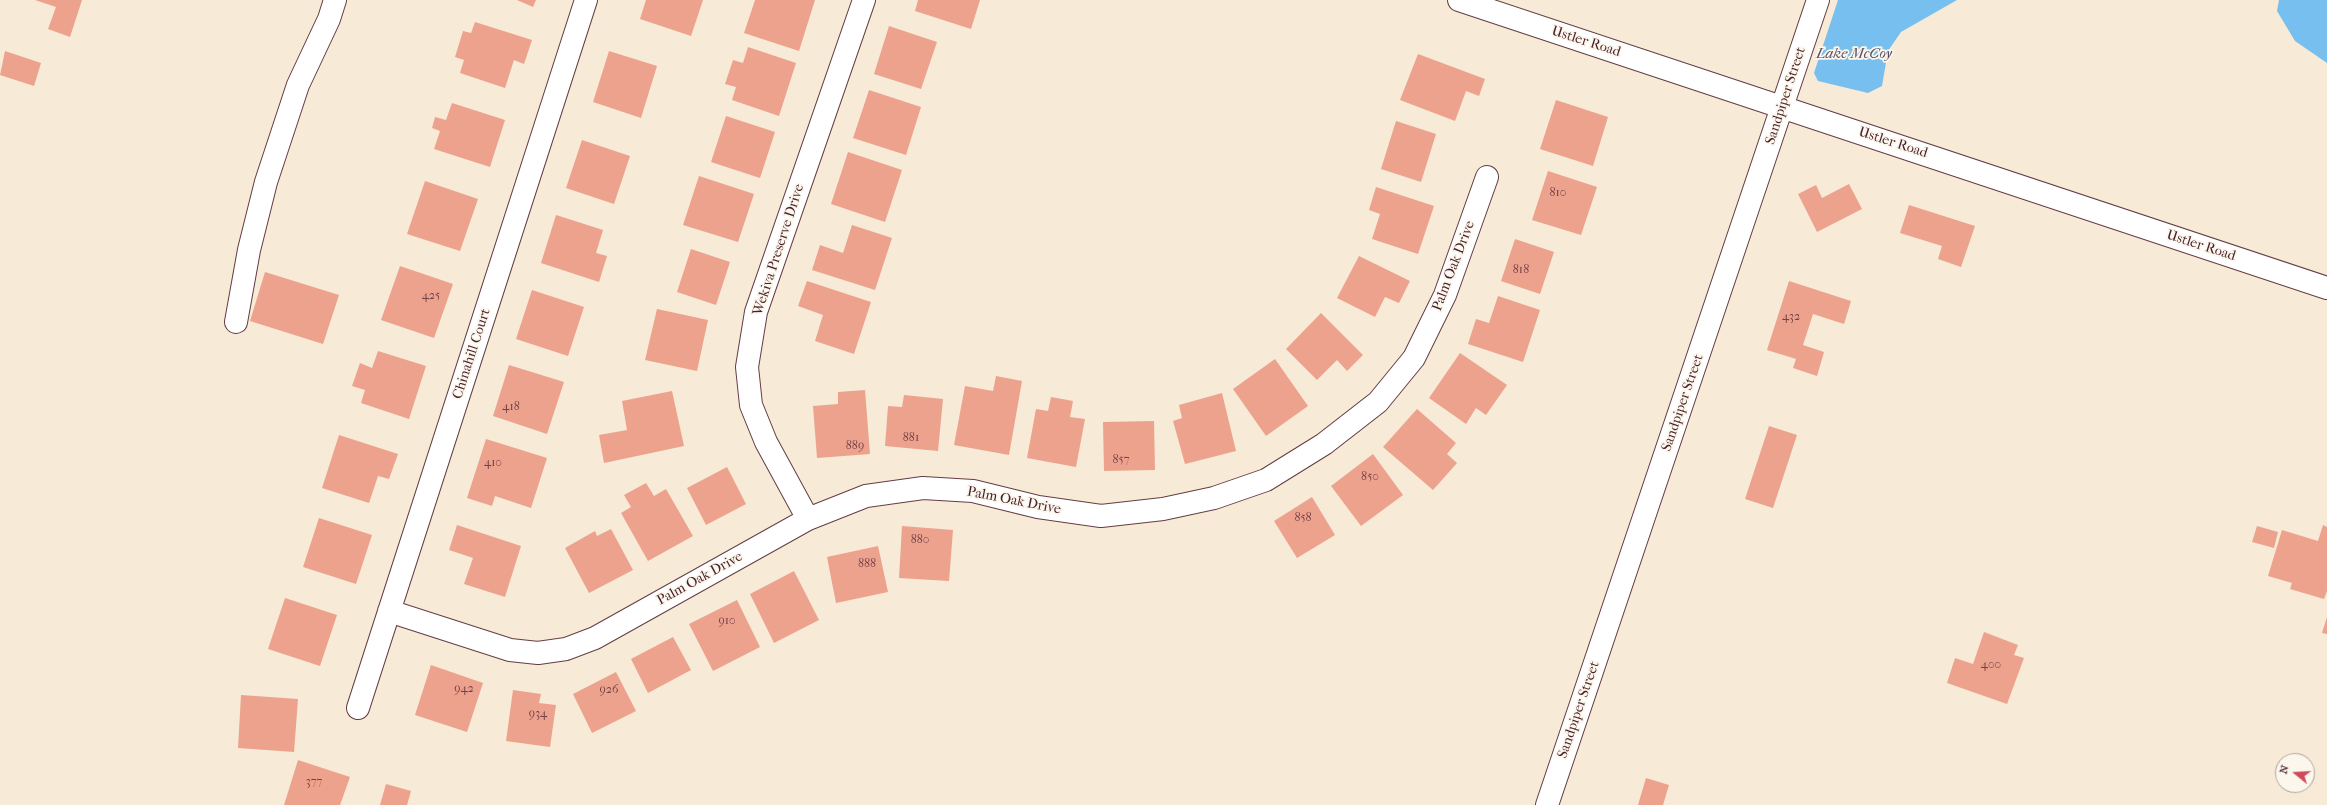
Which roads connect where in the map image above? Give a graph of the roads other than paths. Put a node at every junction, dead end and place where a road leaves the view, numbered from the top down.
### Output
1 (335, 0) edge
2 (586, 0) edge
3 (864, 0) edge
4 (1459, 0) edge
5 (1818, 0) edge
6 (1783, 106) junction
7 (1487, 177) dead end
8 (2327, 288) edge
9 (236, 322) dead end
10 (808, 519) junction
11 (389, 611) junction
12 (358, 708) dead end
13 (1547, 805) edge

1 - 9 street
2 - 11 street, Chinahill Court
3 - 10 street, Wekiva Preserve Drive
4 - 6 street, Ustler Road
5 - 6 street, Sandpiper Street
6 - 8 street, Ustler Road
6 - 13 street, Sandpiper Street
7 - 10 street, Palm Oak Drive
10 - 11 street, Palm Oak Drive
11 - 12 street, Chinahill Court

